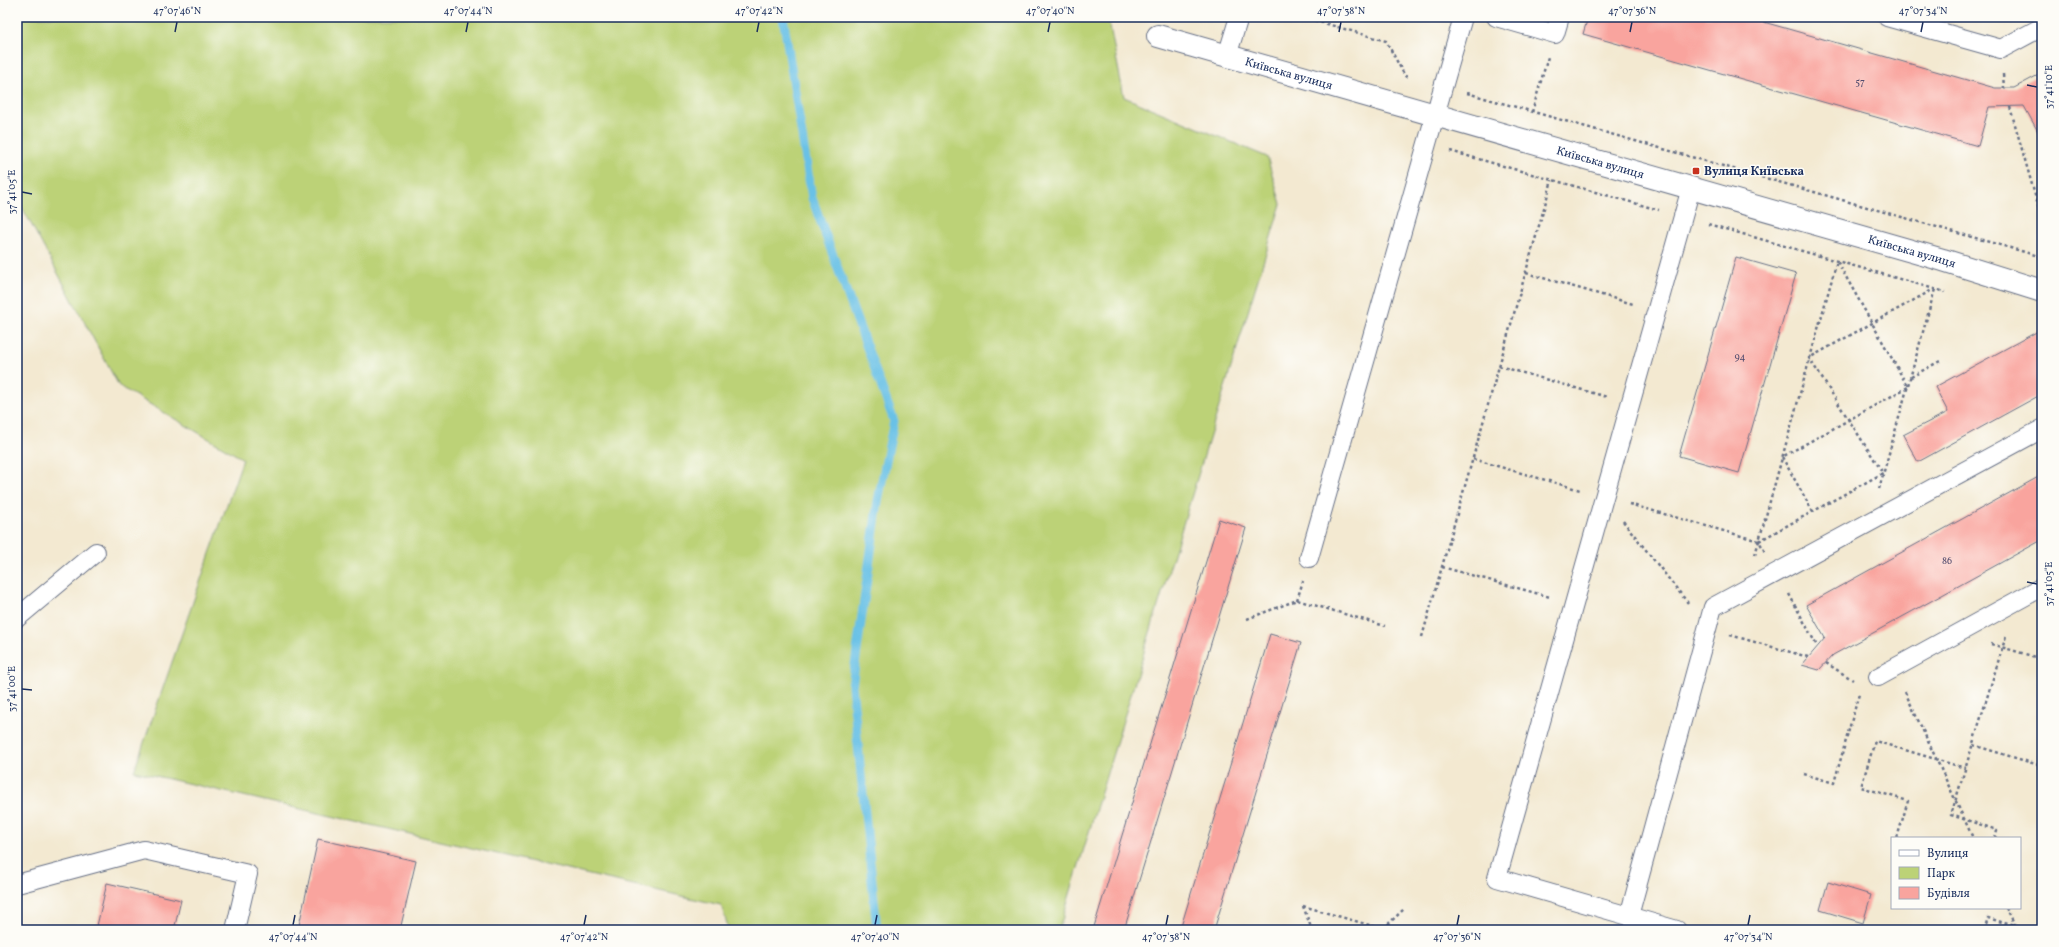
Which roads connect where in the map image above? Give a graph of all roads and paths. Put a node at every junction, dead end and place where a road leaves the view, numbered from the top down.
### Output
1 (1239, 17) edge
2 (1303, 17) edge
3 (1463, 17) edge
4 (1496, 17) edge
5 (1887, 17) edge
6 (1557, 25) edge
7 (2042, 27) edge
8 (1158, 36) dead end
9 (1227, 56) junction
10 (1443, 86) junction
11 (2010, 106) dead end
12 (1532, 112) junction
13 (1435, 115) junction
14 (1427, 144) junction
15 (1552, 180) junction
16 (1691, 188) junction
17 (1683, 217) junction
18 (2042, 220) edge
19 (1951, 231) junction
20 (2042, 257) edge
21 (1943, 260) junction
22 (1837, 261) junction
23 (1526, 273) junction
24 (1935, 289) junction
25 (2042, 291) edge
26 (1950, 293) dead end
27 (1657, 310) junction
28 (1872, 323) junction
29 (1810, 358) junction
30 (1940, 361) dead end
31 (1499, 366) junction
32 (1910, 377) junction
33 (1908, 387) junction
34 (1630, 404) junction
35 (1849, 419) junction
36 (2042, 429) edge
37 (1782, 457) junction
38 (1883, 473) junction
39 (1604, 497) junction
40 (1813, 512) junction
41 (1870, 522) junction
42 (1759, 541) junction
43 (96, 552) dead end
44 (1309, 558) dead end
45 (1442, 567) junction
46 (2042, 587) edge
47 (1745, 590) junction
48 (2016, 601) junction
49 (1574, 604) junction
50 (17, 618) edge
51 (1247, 619) dead end
52 (1385, 626) dead end
53 (1708, 628) junction
54 (1957, 634) junction
55 (1422, 637) dead end
56 (2002, 648) junction
57 (1808, 657) dead end
58 (2042, 659) edge
59 (1826, 662) dead end
60 (1886, 672) joint
61 (1856, 682) dead end
62 (1859, 693) dead end
63 (1973, 745) junction
64 (1936, 759) junction
65 (2042, 766) edge
66 (1965, 768) junction
67 (1804, 774) dead end
68 (1956, 801) junction
69 (1965, 820) junction
70 (1897, 837) edge
71 (1973, 837) edge
72 (1995, 837) edge
73 (17, 884) edge
74 (1404, 909) dead end
75 (2006, 909) edge
76 (1629, 916) junction
77 (1369, 925) junction
78 (2015, 926) junction
79 (235, 930) edge
80 (1312, 930) edge
81 (1367, 930) edge
82 (1677, 930) edge
83 (1984, 930) edge
84 (2017, 930) edge
85 (2028, 930) edge

1 - 9 lane
2 - 10 path
3 - 10 lane
4 - 6 lane
5 - 7 lane
6 - 12 path
8 - 9 street, Київська вулиця
9 - 13 street, Київська вулиця
10 - 12 path
10 - 13 lane
11 - 18 path
12 - 19 path
13 - 14 lane
13 - 16 street, Київська вулиця
14 - 15 path
14 - 44 lane
15 - 17 path
15 - 23 path
16 - 17 lane
16 - 21 street, Київська вулиця
17 - 22 path
17 - 27 lane
19 - 20 path
19 - 21 path
21 - 24 path
21 - 25 street, Київська вулиця
22 - 24 path
22 - 28 path
22 - 29 path
23 - 27 path
23 - 31 path
24 - 26 path
24 - 28 path
24 - 32 path
27 - 34 lane
28 - 29 path
28 - 33 path
29 - 35 path
29 - 37 path
30 - 32 path
31 - 34 path
31 - 45 path
32 - 33 path
33 - 35 path
33 - 38 path
34 - 39 lane
35 - 37 path
35 - 38 path
36 - 41 lane
37 - 40 path
37 - 42 path
38 - 40 path
38 - 41 path
39 - 49 lane
39 - 53 path
40 - 42 path
41 - 47 lane
42 - 47 path
43 - 50 lane
45 - 49 path
45 - 55 path
46 - 48 lane
47 - 53 lane
48 - 54 lane
48 - 56 path
49 - 76 lane
51 - 52 path
53 - 57 path
53 - 76 lane
54 - 56 path
54 - 60 lane
56 - 58 path
56 - 63 path
59 - 61 path
60 - 64 path
62 - 67 path
63 - 65 path
63 - 66 path
64 - 66 path
64 - 68 path
64 - 70 path
66 - 68 path
68 - 69 path
68 - 69 path
69 - 71 path
69 - 72 path
73 - 79 lane
74 - 77 path
75 - 78 path
76 - 82 lane
77 - 80 path
77 - 81 path
78 - 83 path
78 - 84 path
78 - 85 path

